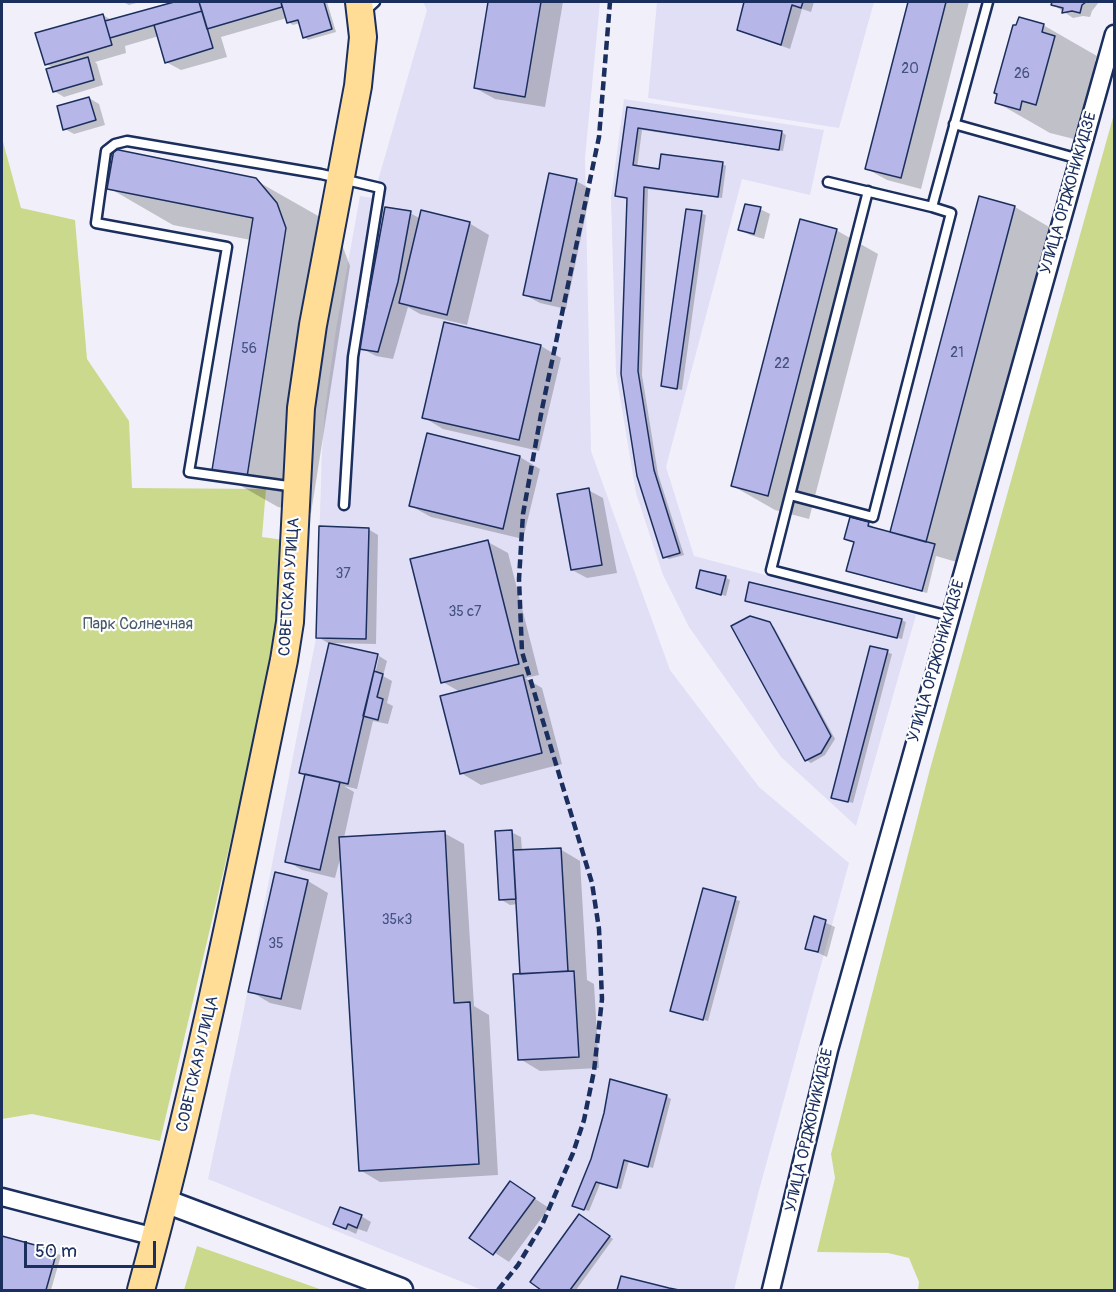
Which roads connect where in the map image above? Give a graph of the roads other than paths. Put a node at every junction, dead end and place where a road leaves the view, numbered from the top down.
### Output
1 (988, 2) edge
2 (365, 6) edge
3 (1114, 34) edge
4 (954, 124) junction
5 (1079, 159) junction
6 (342, 178) junction
7 (828, 182) dead end
8 (868, 191) junction
9 (932, 207) junction
10 (297, 488) junction
11 (790, 495) junction
12 (344, 505) dead end
13 (950, 616) junction
14 (2, 1197) edge
15 (165, 1201) junction
16 (156, 1237) junction
17 (141, 1290) edge
18 (401, 1290) edge
19 (771, 1290) edge

1 - 4 lane
2 - 6 main road, СОВЕТСКАЯ УЛИЦА
3 - 5 street, УЛИЦА ОРДЖОНИКИДЗЕ
4 - 5 lane
4 - 9 lane
5 - 13 street, УЛИЦА ОРДЖОНИКИДЗЕ
6 - 10 main road, СОВЕТСКАЯ УЛИЦА
6 - 10 lane
6 - 12 lane
7 - 8 lane
8 - 9 lane
8 - 11 lane
9 - 11 lane
10 - 15 main road, СОВЕТСКАЯ УЛИЦА
11 - 13 lane
13 - 19 street, УЛИЦА ОРДЖОНИКИДЗЕ
14 - 16 street
15 - 16 main road, СОВЕТСКАЯ УЛИЦА
15 - 18 main road
16 - 17 main road, СОВЕТСКАЯ УЛИЦА

